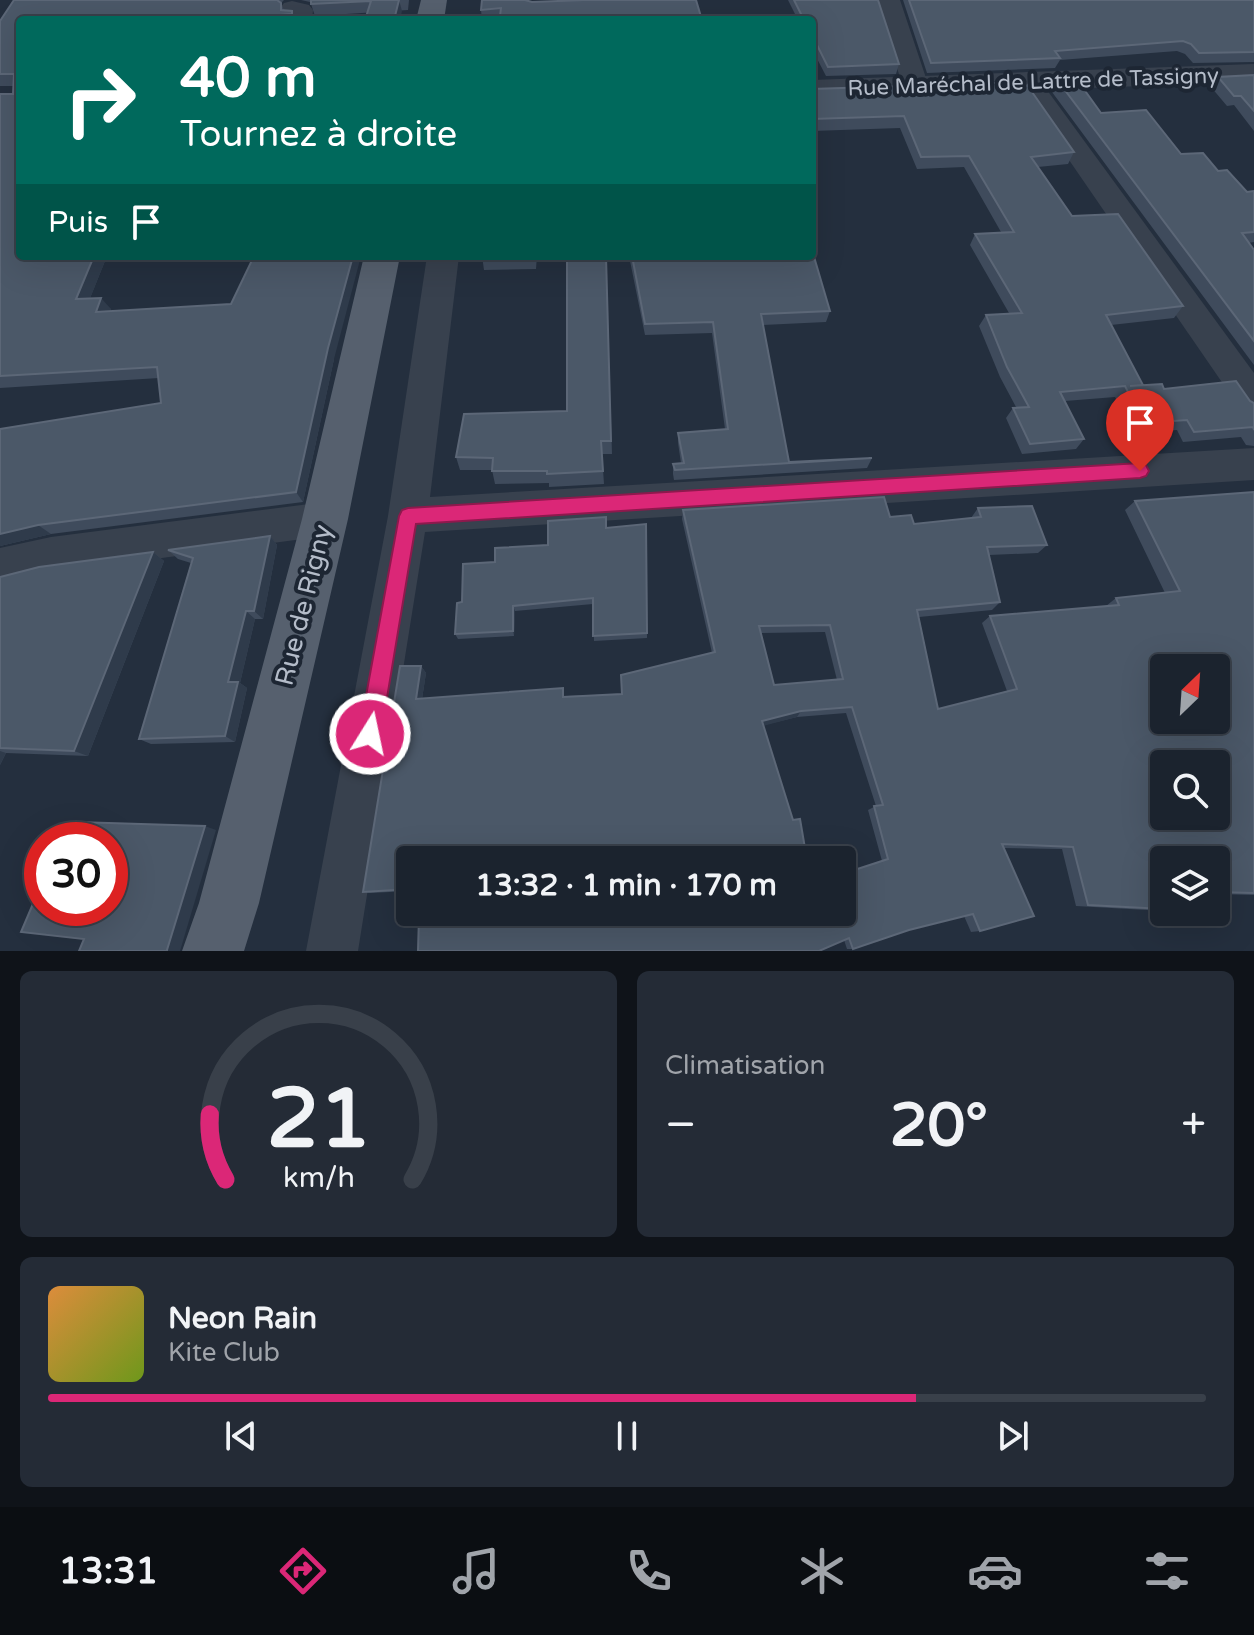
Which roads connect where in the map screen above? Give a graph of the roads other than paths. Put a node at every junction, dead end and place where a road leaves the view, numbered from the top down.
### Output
1 (888, 0) edge
2 (1254, 73) edge
3 (1027, 80) junction
4 (915, 84) junction
5 (816, 89) edge
6 (381, 260) edge
7 (442, 260) edge
8 (1254, 400) edge
9 (1254, 464) edge
10 (408, 516) junction
11 (325, 519) junction
12 (0, 567) edge
13 (213, 951) edge
14 (332, 951) edge

1 - 4 street
2 - 3 street, Rue Maréchal de Lattre de Tassigny
3 - 4 street, Rue Maréchal de Lattre de Tassigny
3 - 8 street
4 - 5 street, Rue Maréchal de Lattre de Tassigny
6 - 11 main road, Rue de Rigny
7 - 10 street
9 - 10 street
10 - 14 street
11 - 12 street
11 - 13 main road, Rue de Rigny

